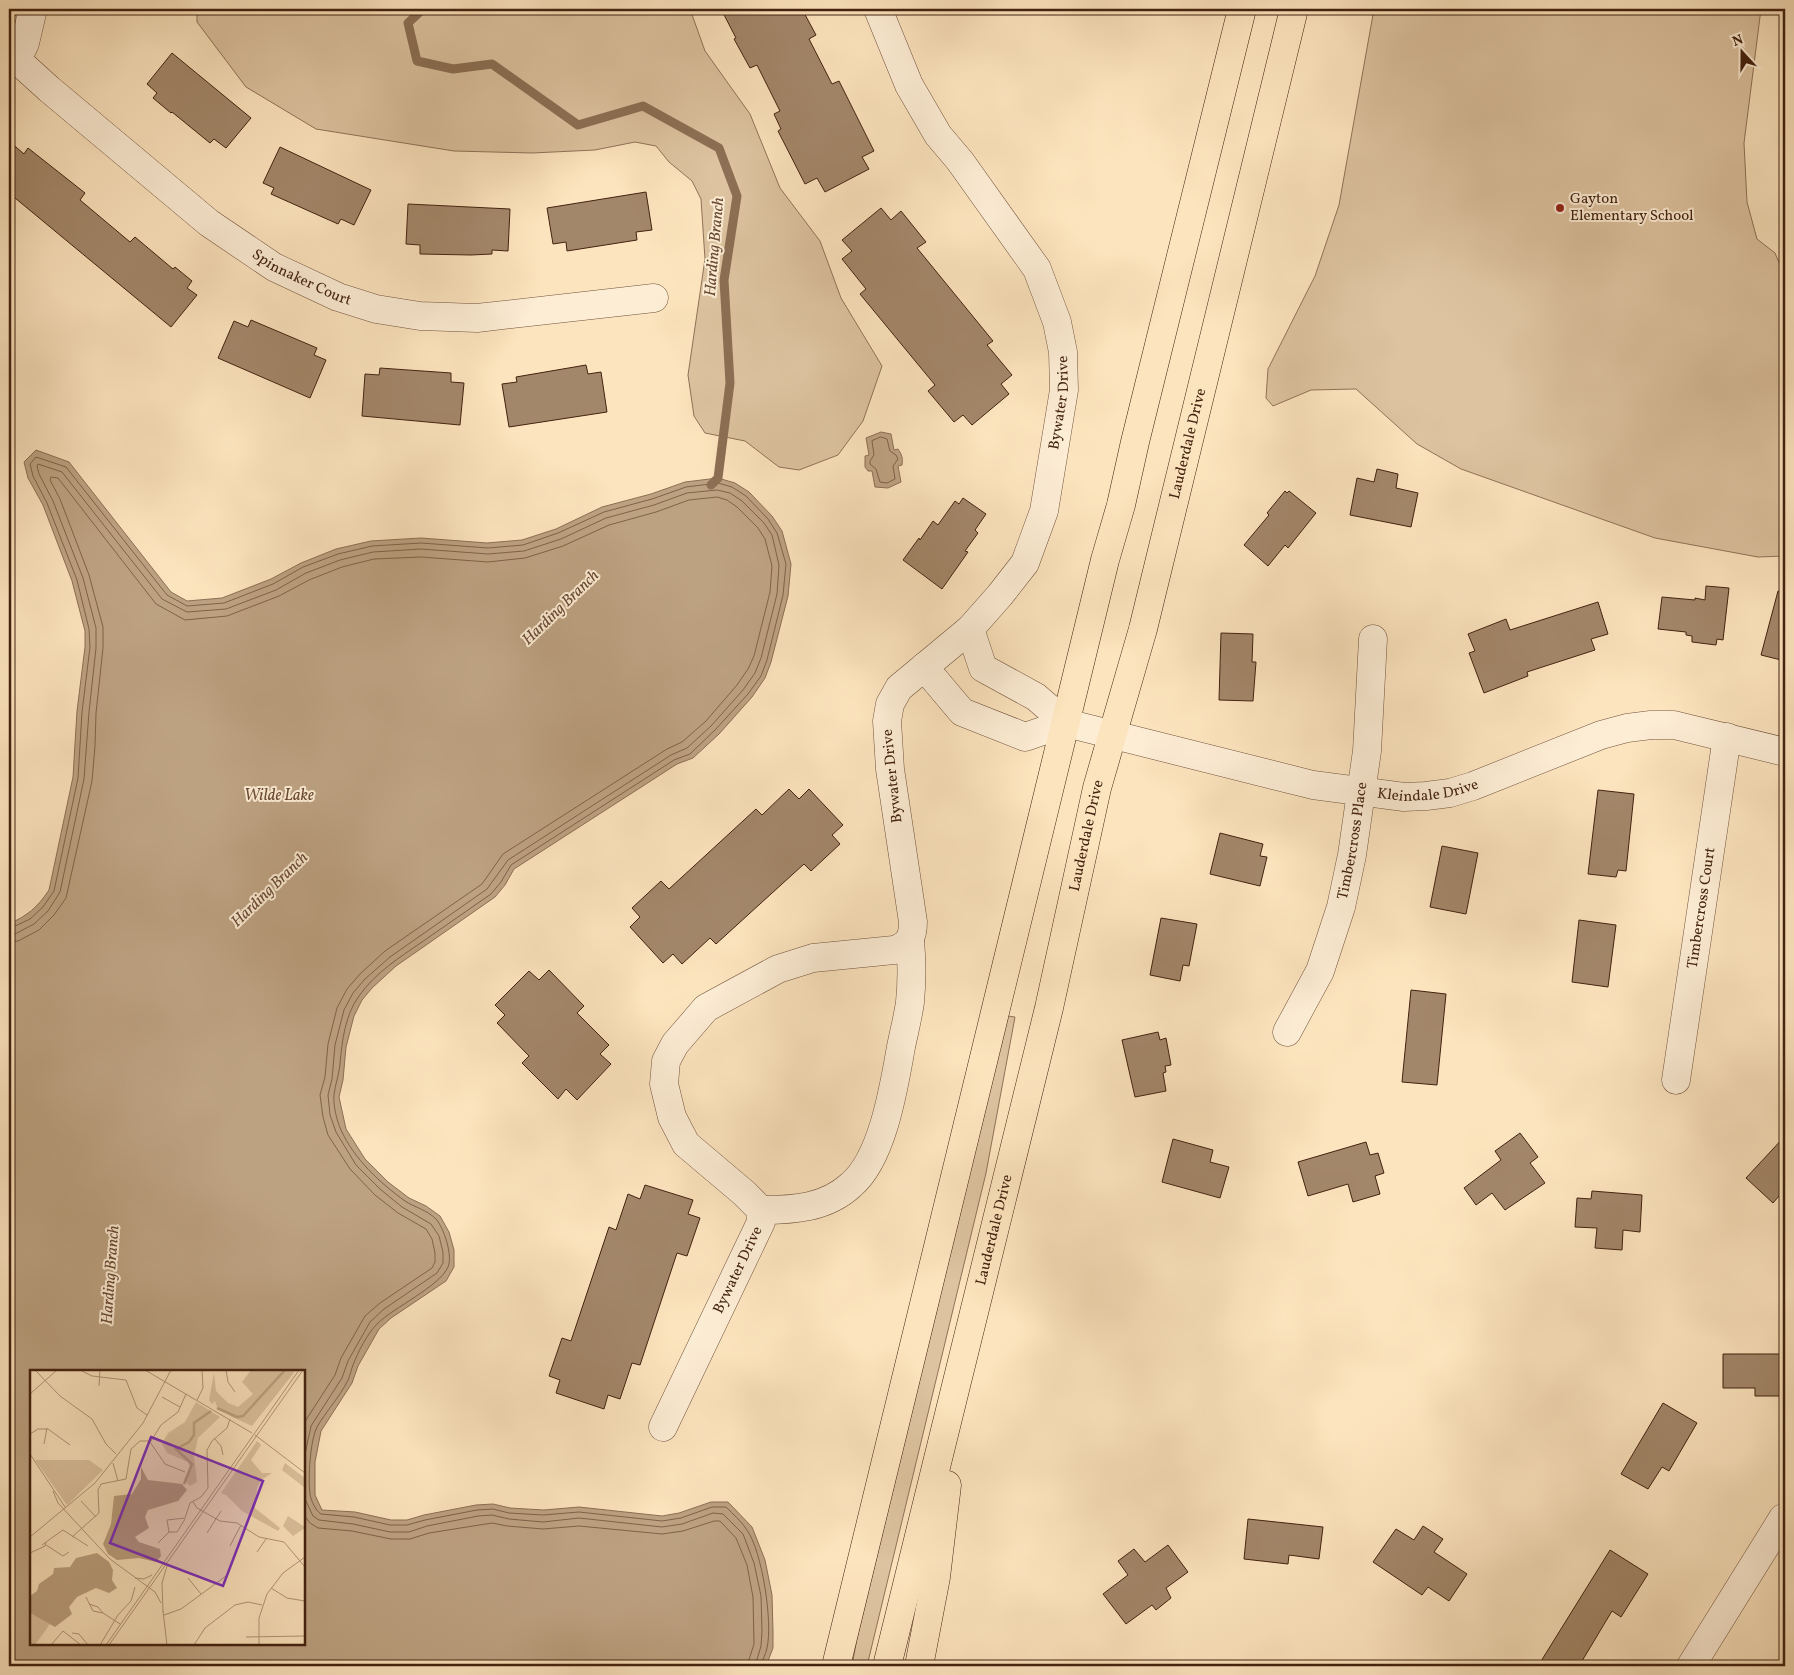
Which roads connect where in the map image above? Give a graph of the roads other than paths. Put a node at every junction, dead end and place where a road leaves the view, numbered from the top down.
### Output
1 (33, 9) edge
2 (878, 9) edge
3 (1242, 9) edge
4 (1294, 9) edge
5 (13, 62) edge
6 (654, 298) dead end
7 (970, 629) junction
8 (1373, 639) dead end
9 (924, 667) junction
10 (1066, 723) junction
11 (1113, 735) junction
12 (1728, 737) junction
13 (1785, 752) edge
14 (1361, 792) junction
15 (910, 941) junction
16 (1287, 1032) dead end
17 (1676, 1080) dead end
18 (762, 1210) junction
19 (959, 1373) junction
20 (663, 1427) dead end
21 (1783, 1518) dead end
22 (836, 1666) edge
23 (887, 1666) edge
24 (919, 1666) edge
25 (1691, 1666) edge

1 - 5 street
2 - 7 street, Bywater Drive
3 - 10 main road
4 - 11 main road, Lauderdale Drive
5 - 6 street, Spinnaker Court
7 - 9 street, Bywater Drive
7 - 10 street, Kleindale Drive
8 - 14 street, Timbercross Place
9 - 10 street
9 - 15 street, Bywater Drive
10 - 11 street, Kleindale Drive
10 - 22 main road
11 - 14 street, Kleindale Drive
11 - 19 main road, Lauderdale Drive
12 - 13 street, Kleindale Drive
12 - 14 street, Kleindale Drive
12 - 17 street, Timbercross Court
14 - 16 street, Timbercross Place
15 - 18 street
15 - 18 street, Bywater Drive
18 - 20 street, Bywater Drive
19 - 23 main road, Lauderdale Drive
19 - 24 main road
21 - 25 street

